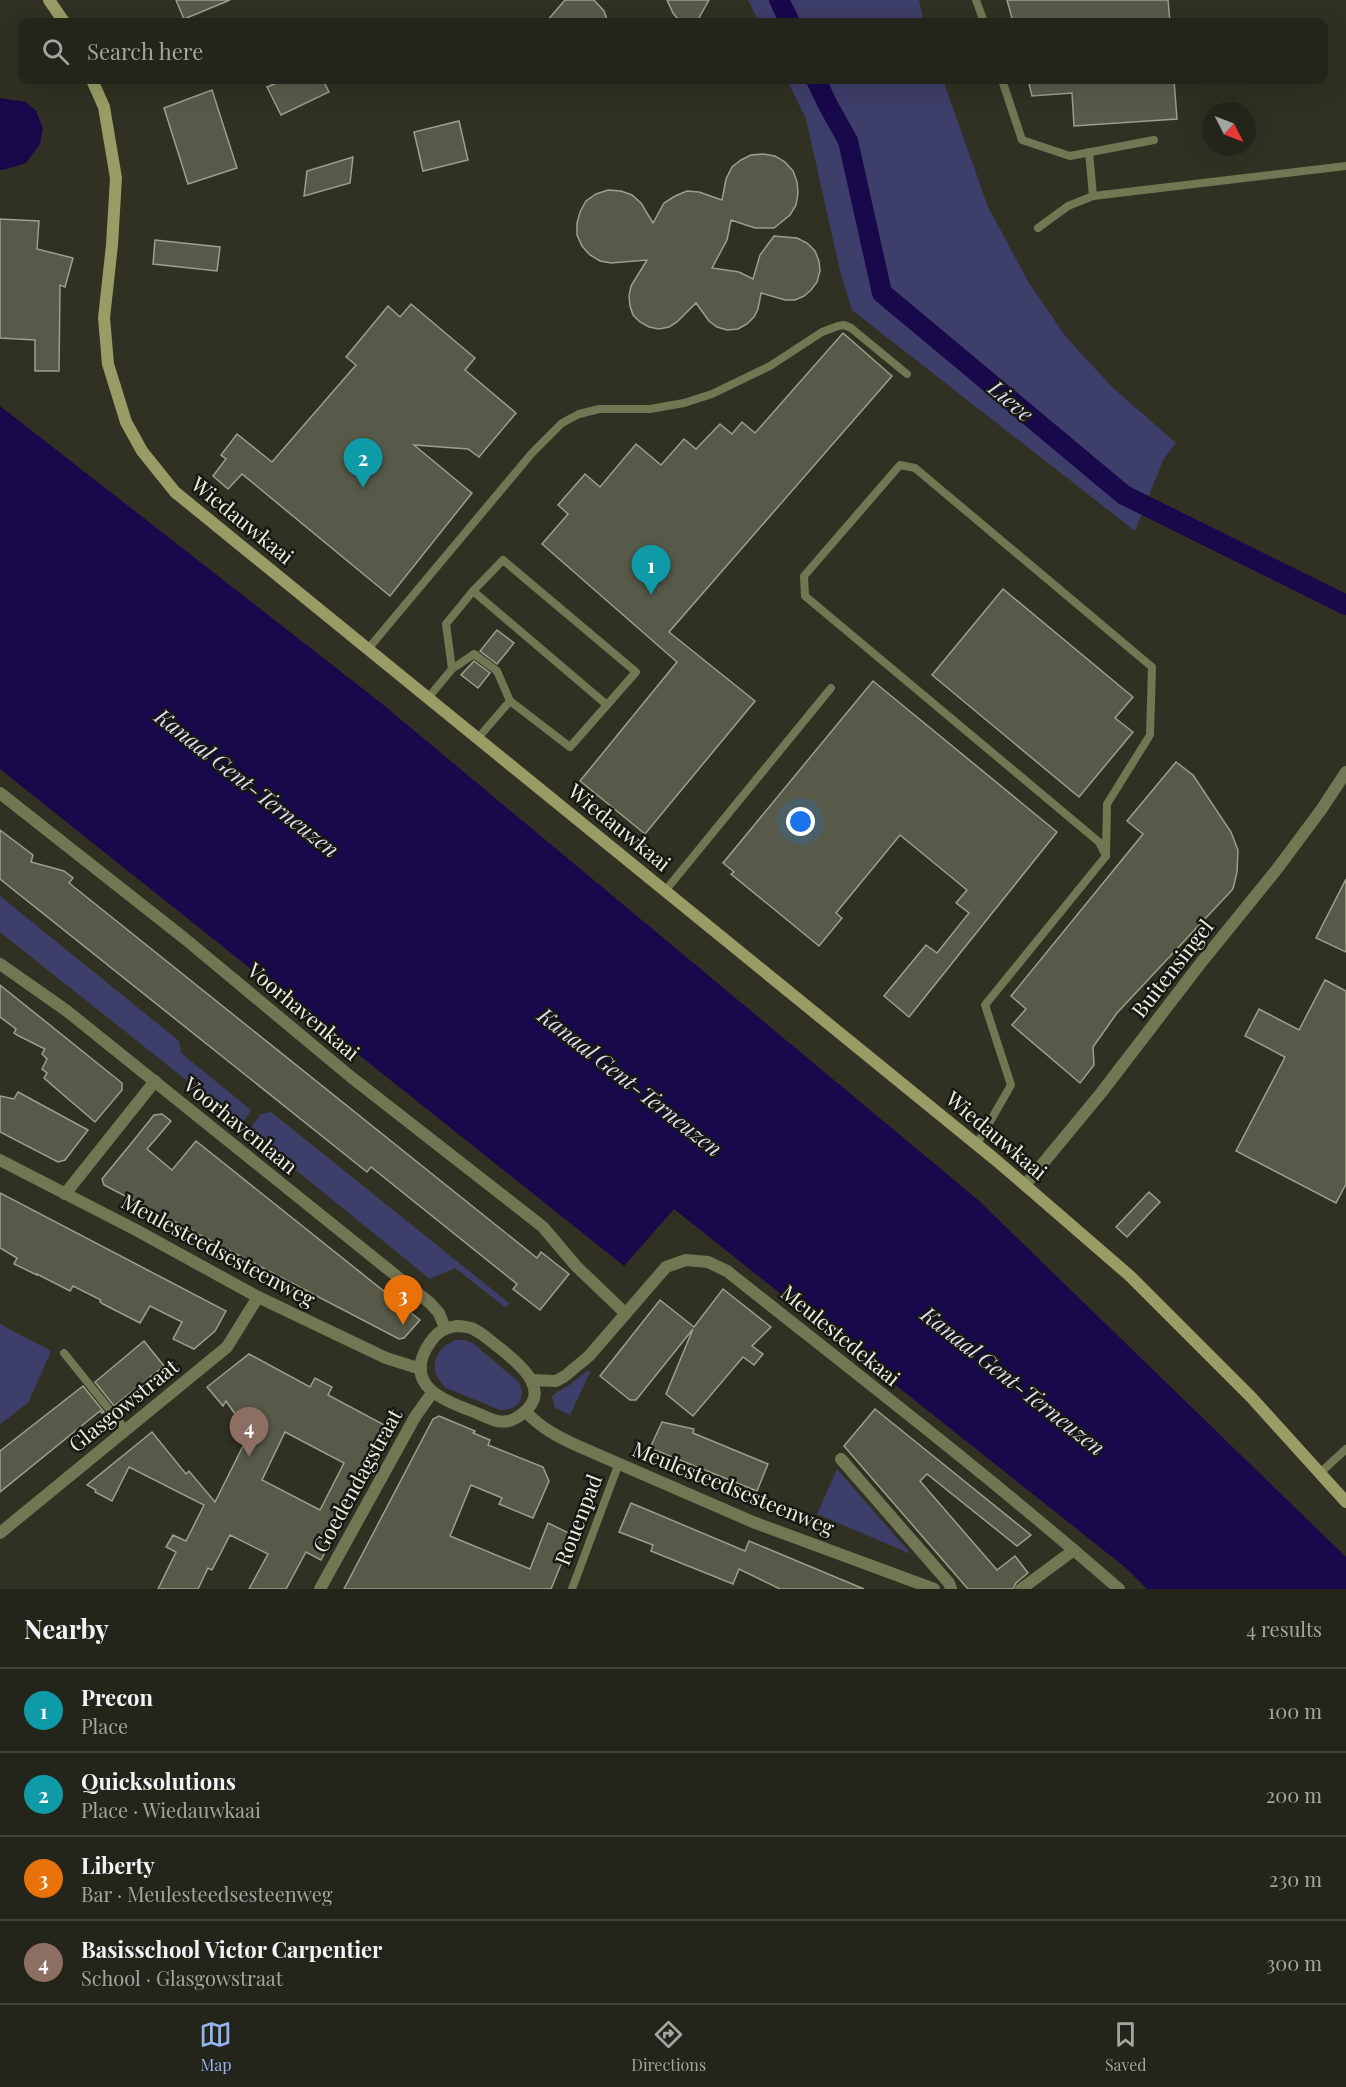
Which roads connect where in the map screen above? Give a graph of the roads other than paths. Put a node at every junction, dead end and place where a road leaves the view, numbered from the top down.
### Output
1 (49, 0) edge
2 (976, 0) edge
3 (61, 18) edge
4 (983, 18) edge
5 (94, 84) edge
6 (1003, 84) edge
7 (1154, 140) dead end
8 (1089, 152) junction
9 (1346, 166) edge
10 (1093, 196) junction
11 (1038, 228) dead end
12 (907, 374) dead end
13 (472, 591) junction
14 (368, 649) junction
15 (452, 669) junction
16 (831, 688) dead end
17 (428, 698) junction
18 (510, 701) junction
19 (607, 705) junction
20 (478, 738) junction
21 (1346, 772) edge
22 (0, 793) edge
23 (1106, 856) junction
24 (665, 891) junction
25 (0, 964) edge
26 (155, 1082) junction
27 (977, 1144) junction
28 (0, 1160) edge
29 (1025, 1185) junction
30 (65, 1194) junction
31 (258, 1297) junction
32 (621, 1309) junction
33 (445, 1328) junction
34 (64, 1353) dead end
35 (421, 1369) junction
36 (532, 1380) junction
37 (432, 1393) junction
38 (526, 1412) junction
39 (126, 1430) junction
40 (1346, 1449) edge
41 (841, 1459) dead end
42 (619, 1463) junction
43 (1320, 1473) junction
44 (1346, 1502) edge
45 (0, 1533) edge
46 (1074, 1550) junction
47 (320, 1589) edge
48 (572, 1589) edge
49 (934, 1589) edge
50 (951, 1589) edge
51 (1021, 1589) edge
52 (1119, 1589) edge

1 - 3 main road
2 - 4 lane
5 - 14 main road, Wiedauwkaai
6 - 8 lane
7 - 8 lane
8 - 10 lane
9 - 10 lane
10 - 11 lane
12 - 14 lane
13 - 15 lane
13 - 19 lane
13 - 19 lane
14 - 17 main road, Wiedauwkaai
15 - 17 lane
15 - 18 lane
16 - 24 lane
17 - 20 main road, Wiedauwkaai
18 - 19 lane
18 - 20 lane
20 - 24 main road, Wiedauwkaai
21 - 29 street, Buitensingel
22 - 32 street, Voorhavenkaai
23 - 23 lane
23 - 27 lane
24 - 27 main road, Wiedauwkaai
25 - 26 street, Voorhavenlaan
26 - 30 street
26 - 33 street, Voorhavenlaan
27 - 29 main road, Wiedauwkaai
28 - 30 street, Meulesteedsesteenweg
29 - 43 main road, Wiedauwkaai
30 - 31 street, Meulesteedsesteenweg
31 - 35 street, Meulesteedsesteenweg
31 - 39 street, Glasgowstraat
32 - 36 street, Meulestedekaai
32 - 46 street, Meulestedekaai
33 - 35 street
33 - 36 street
34 - 39 lane
35 - 37 street
36 - 38 street
37 - 38 street
37 - 47 street, Goedendagstraat
38 - 42 street, Meulesteedsesteenweg
39 - 45 street, Glasgowstraat
40 - 43 lane
41 - 50 street
42 - 48 lane, Rouenpad
42 - 49 street, Meulesteedsesteenweg
43 - 44 main road, Wiedauwkaai
46 - 51 street
46 - 52 street, Meulestedekaai

